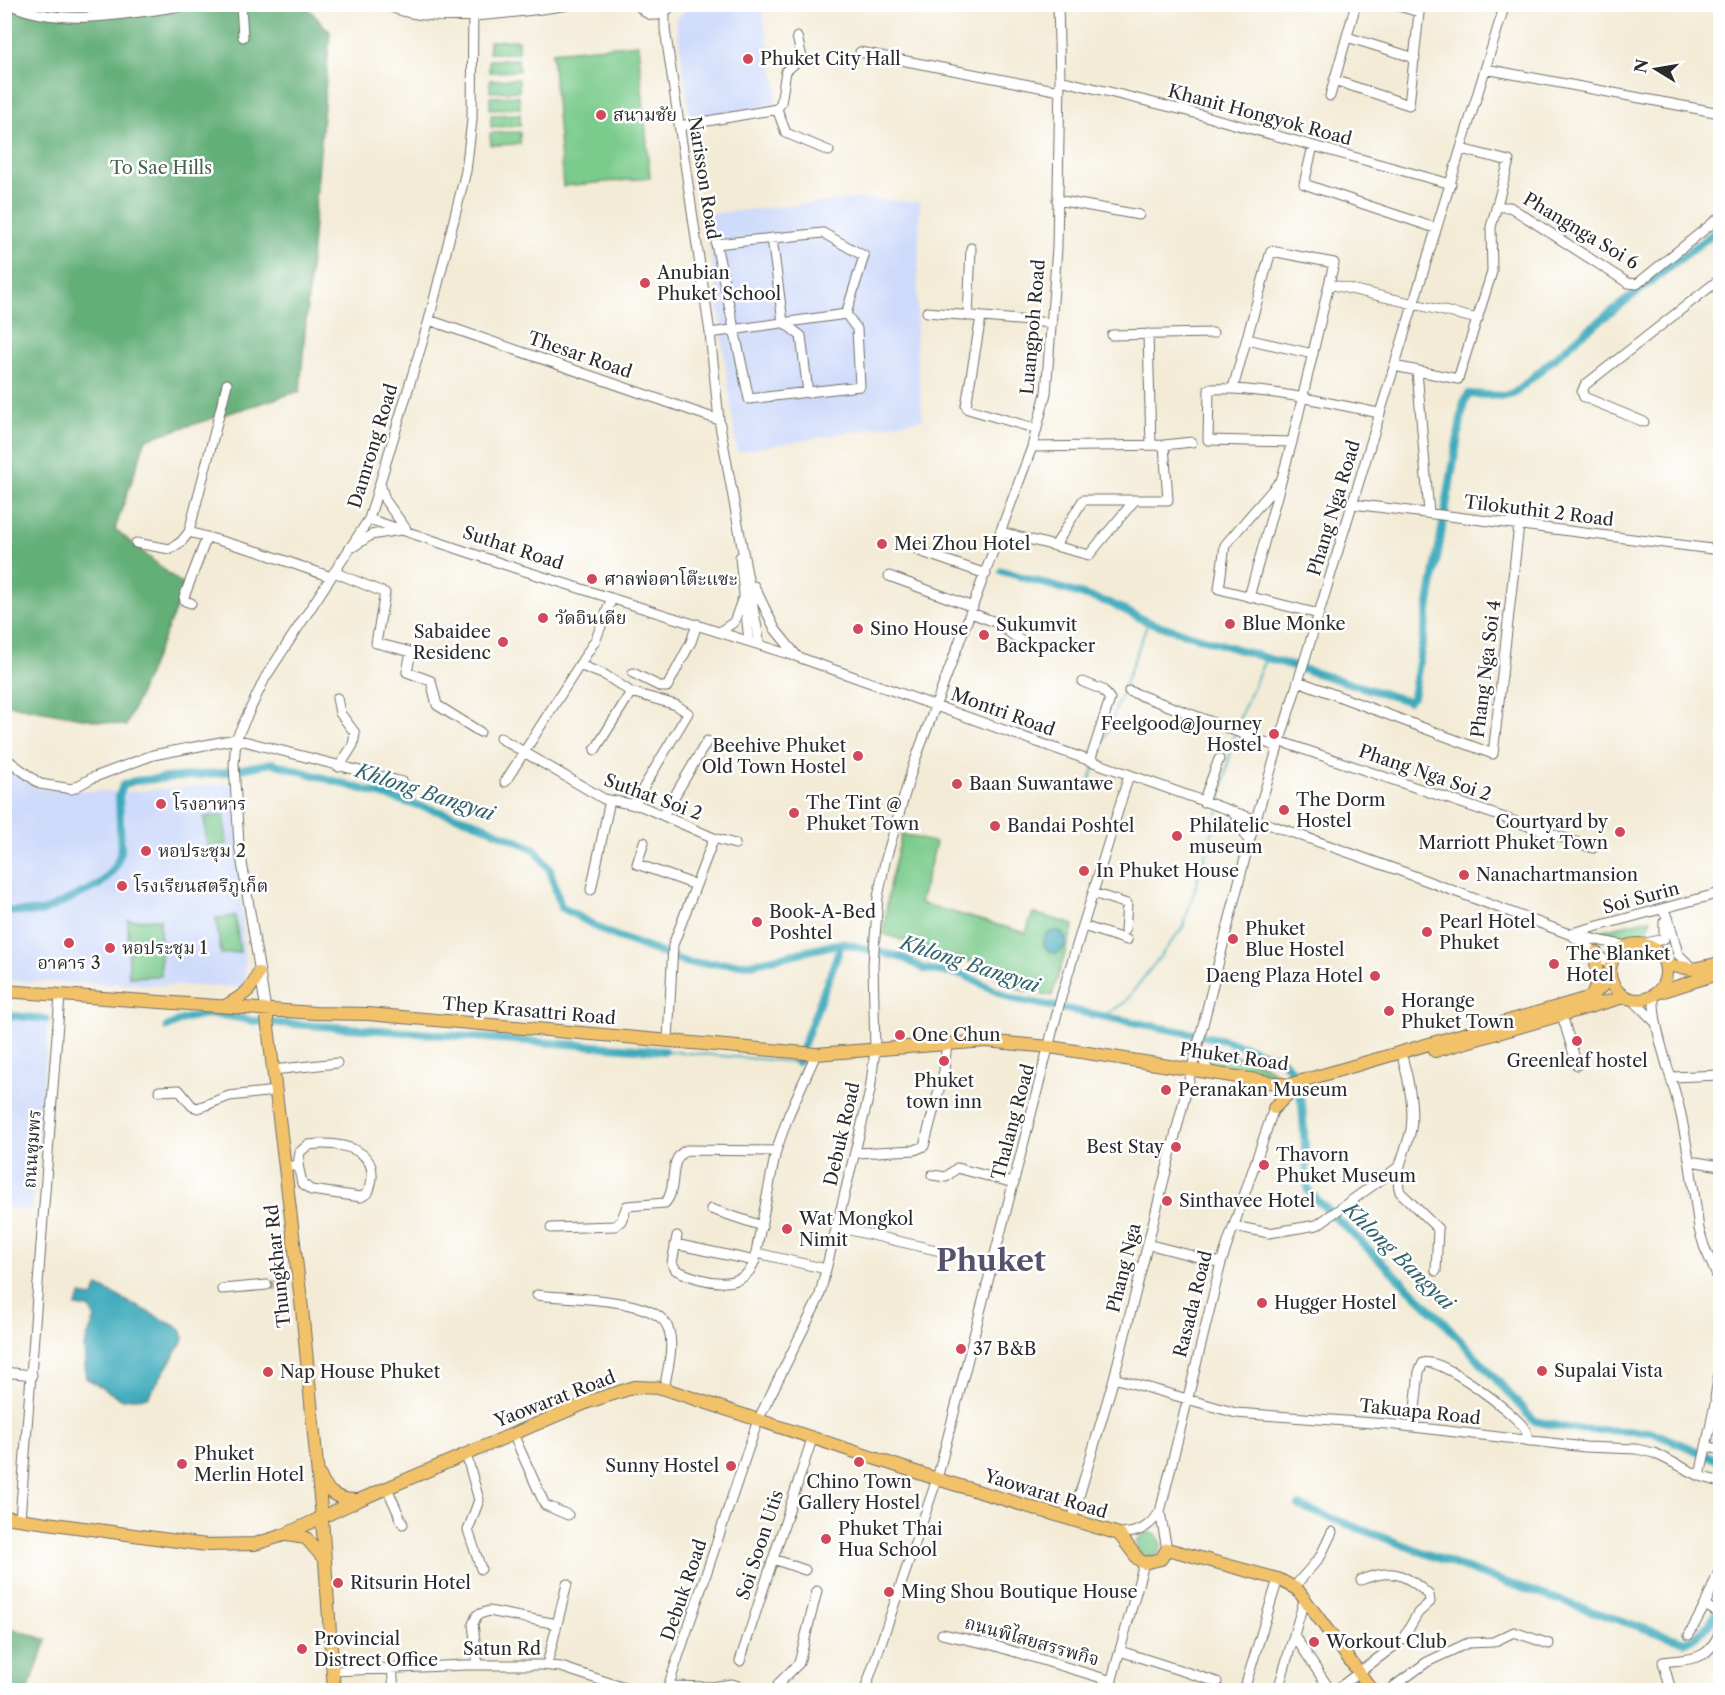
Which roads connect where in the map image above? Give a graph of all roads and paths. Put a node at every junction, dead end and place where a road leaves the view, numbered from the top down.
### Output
1 (9, 4) edge
2 (197, 4) edge
3 (241, 4) edge
4 (385, 4) edge
5 (473, 4) edge
6 (578, 4) edge
7 (638, 4) edge
8 (1058, 4) edge
9 (1356, 4) edge
10 (1392, 4) edge
11 (1505, 4) edge
12 (669, 8) edge
13 (1419, 8) edge
14 (473, 15) junction
15 (655, 16) junction
16 (665, 29) junction
17 (797, 37) dead end
18 (1347, 37) junction
19 (243, 38) dead end
20 (860, 52) dead end
21 (1415, 58) junction
22 (1486, 69) junction
23 (1060, 80) junction
24 (1334, 80) junction
25 (1059, 91) junction
26 (1330, 96) dead end
27 (777, 109) junction
28 (1720, 113) edge
29 (679, 126) junction
30 (1313, 146) junction
31 (1461, 149) junction
32 (829, 150) dead end
33 (1451, 184) junction
34 (1057, 200) junction
35 (1497, 207) junction
36 (1139, 215) dead end
37 (1720, 217) edge
38 (1436, 228) junction
39 (772, 238) junction
40 (971, 248) dead end
41 (1720, 279) edge
42 (1329, 284) junction
43 (1414, 303) junction
44 (927, 312) dead end
45 (846, 314) junction
46 (968, 316) junction
47 (981, 317) junction
48 (1478, 319) junction
49 (429, 320) junction
50 (783, 322) junction
51 (1052, 323) junction
52 (733, 328) junction
53 (710, 333) junction
54 (1213, 333) dead end
55 (1148, 334) junction
56 (1112, 335) dead end
57 (1247, 339) junction
58 (1313, 354) junction
59 (1394, 366) junction
60 (1417, 371) junction
61 (227, 384) dead end
62 (1233, 388) junction
63 (808, 393) junction
64 (1303, 398) junction
65 (1379, 413) junction
66 (719, 420) junction
67 (1644, 423) dead end
68 (1037, 429) junction
69 (1192, 442) dead end
70 (1292, 442) junction
71 (1152, 445) junction
72 (1164, 445) junction
73 (1032, 447) junction
74 (1282, 478) junction
75 (380, 483) junction
76 (1134, 501) junction
77 (1353, 504) junction
78 (1433, 514) junction
79 (369, 519) junction
80 (1519, 525) junction
81 (406, 529) junction
82 (189, 532) junction
83 (1001, 532) junction
84 (207, 537) junction
85 (136, 543) dead end
86 (740, 546) junction
87 (1055, 546) junction
88 (349, 550) junction
89 (1720, 550) edge
90 (919, 551) dead end
91 (747, 570) junction
92 (986, 574) junction
93 (333, 575) junction
94 (889, 576) dead end
95 (743, 595) junction
96 (1249, 597) junction
97 (612, 598) junction
98 (191, 603) dead end
99 (972, 610) junction
100 (1319, 614) junction
101 (697, 624) junction
102 (721, 632) junction
103 (749, 641) junction
104 (1024, 643) dead end
105 (760, 645) junction
106 (798, 657) junction
107 (579, 665) junction
108 (633, 673) dead end
109 (1298, 681) junction
110 (1083, 682) dead end
111 (1129, 691) dead end
112 (631, 693) junction
113 (338, 698) dead end
114 (935, 705) junction
115 (480, 732) dead end
116 (500, 738) dead end
117 (236, 739) junction
118 (707, 741) dead end
119 (1279, 744) junction
120 (595, 750) dead end
121 (524, 752) junction
122 (4, 757) edge
123 (1219, 759) dead end
124 (1090, 761) junction
125 (339, 767) junction
126 (1129, 775) junction
127 (403, 782) dead end
128 (505, 782) dead end
129 (610, 800) junction
130 (1203, 802) junction
131 (633, 805) junction
132 (1229, 811) junction
133 (664, 814) junction
134 (1255, 820) junction
135 (714, 838) junction
136 (644, 842) dead end
137 (1249, 842) junction
138 (735, 844) dead end
139 (1593, 848) dead end
140 (696, 885) junction
141 (591, 890) dead end
142 (1093, 893) junction
143 (1720, 893) edge
144 (1662, 909) junction
145 (1083, 926) junction
146 (1569, 934) junction
147 (1642, 944) junction
148 (1626, 946) junction
149 (1596, 952) junction
150 (1678, 954) junction
151 (1720, 963) edge
152 (1665, 965) junction
153 (1693, 969) junction
154 (258, 972) junction
155 (1610, 972) junction
156 (1720, 973) edge
157 (4, 991) edge
158 (1655, 994) junction
159 (60, 996) junction
160 (1591, 997) junction
161 (1629, 998) junction
162 (225, 1006) junction
163 (1562, 1015) junction
164 (267, 1017) junction
165 (1522, 1021) junction
166 (1654, 1022) junction
167 (1203, 1023) joint
168 (668, 1040) junction
169 (947, 1043) junction
170 (1196, 1045) junction
171 (1050, 1047) junction
172 (875, 1050) junction
173 (813, 1054) junction
174 (1402, 1056) junction
175 (337, 1063) dead end
176 (1578, 1065) dead end
177 (1190, 1069) junction
178 (273, 1070) junction
179 (1209, 1072) junction
180 (1720, 1075) edge
181 (1672, 1077) junction
182 (1266, 1083) junction
183 (1289, 1088) junction
184 (159, 1091) dead end
185 (276, 1091) junction
186 (1274, 1108) junction
187 (776, 1151) junction
188 (856, 1153) junction
189 (1690, 1161) junction
190 (298, 1165) junction
191 (1400, 1166) junction
192 (1720, 1166) edge
193 (285, 1167) junction
194 (932, 1175) dead end
195 (1014, 1183) junction
196 (711, 1209) dead end
197 (762, 1226) junction
198 (1234, 1226) junction
199 (837, 1227) junction
200 (551, 1228) dead end
201 (1147, 1244) junction
202 (756, 1257) junction
203 (992, 1263) junction
204 (1221, 1263) junction
205 (826, 1269) junction
206 (1436, 1271) dead end
207 (1720, 1283) edge
208 (267, 1285) tunnel mouth
209 (222, 1289) dead end
210 (537, 1295) dead end
211 (1720, 1367) edge
212 (4, 1372) edge
213 (32, 1375) junction
214 (1114, 1378) junction
215 (664, 1389) junction
216 (1720, 1392) edge
217 (1187, 1401) junction
218 (1715, 1404) junction
219 (758, 1420) junction
220 (1413, 1428) junction
221 (513, 1434) junction
222 (812, 1439) junction
223 (1529, 1441) junction
224 (1707, 1446) junction
225 (1720, 1450) edge
226 (466, 1454) junction
227 (318, 1471) junction
228 (1700, 1476) junction
229 (937, 1479) junction
230 (1720, 1482) edge
231 (387, 1488) junction
232 (358, 1500) junction
233 (1161, 1512) junction
234 (568, 1515) dead end
235 (4, 1517) edge
236 (322, 1518) junction
237 (20, 1519) junction
238 (1072, 1520) junction
239 (403, 1524) dead end
240 (1332, 1532) dead end
241 (1119, 1534) junction
242 (284, 1535) junction
243 (1167, 1549) junction
244 (773, 1559) junction
245 (326, 1561) junction
246 (1144, 1563) junction
247 (481, 1569) dead end
248 (1720, 1569) edge
249 (805, 1570) dead end
250 (1278, 1579) junction
251 (1361, 1580) dead end
252 (567, 1584) dead end
253 (1294, 1587) junction
254 (817, 1591) dead end
255 (1305, 1597) junction
256 (1708, 1607) junction
257 (1720, 1614) edge
258 (557, 1624) junction
259 (1720, 1631) edge
260 (942, 1634) dead end
261 (1294, 1635) junction
262 (1689, 1635) dead end
263 (1549, 1644) dead end
264 (1718, 1650) edge
265 (1120, 1651) junction
266 (740, 1661) dead end
267 (478, 1665) junction
268 (547, 1665) junction
269 (392, 1668) junction
270 (333, 1671) junction
271 (1360, 1674) junction
272 (597, 1679) junction
273 (1110, 1686) edge
274 (668, 1688) edge
275 (334, 1690) edge
276 (394, 1690) edge
277 (592, 1690) edge
278 (631, 1690) edge
279 (751, 1690) edge
280 (776, 1690) edge
281 (865, 1690) edge
282 (1215, 1690) edge
283 (1244, 1690) edge
284 (1278, 1690) edge
285 (1330, 1690) edge
286 (1336, 1690) edge
287 (1372, 1690) edge
288 (1389, 1690) edge
289 (1671, 1690) edge

1 - 2 street
3 - 19 street
4 - 14 street
5 - 14 street, Damrong Road
6 - 14 street
7 - 15 street, Narisson Road
8 - 23 street, Luangpoh Road
9 - 18 street
10 - 13 street
11 - 22 street, Phang Nga Road
12 - 15 street
12 - 16 street, Narisson Road
13 - 21 street
14 - 49 street, Damrong Road
15 - 16 street, Narisson Road
16 - 29 street, Narisson Road
17 - 27 street
18 - 21 street
18 - 24 street
20 - 25 street
21 - 24 street
22 - 28 street
22 - 31 street, Phang Nga Road
23 - 25 street, Luangpoh Road
23 - 30 street, Khanit Hongyok Road
24 - 26 street
25 - 34 street, Luangpoh Road
27 - 29 street
27 - 32 street
29 - 53 street, Narisson Road
30 - 33 street, Khanit Hongyok Road
30 - 38 street
31 - 33 street, Phang Nga Road
31 - 35 street, Phangnga Soi 6
33 - 38 street, Phang Nga Road
34 - 36 street
34 - 51 street, Luangpoh Road
35 - 37 street, Phangnga Soi 6
35 - 48 street
38 - 43 street, Phang Nga Road
39 - 45 street
39 - 50 street
39 - 52 street
40 - 46 street
41 - 67 street
42 - 43 street
42 - 57 street
42 - 58 street
43 - 48 street
43 - 59 street, Phang Nga Road
44 - 46 street
45 - 50 street
45 - 63 street
46 - 47 street
47 - 51 street
47 - 68 street
48 - 60 street
49 - 66 street, Thesar Road
49 - 75 street, Damrong Road
50 - 52 street
50 - 63 street
51 - 68 street, Luangpoh Road
52 - 53 street
52 - 63 street
53 - 66 street, Narisson Road
54 - 55 street
55 - 56 street
55 - 71 street
57 - 58 street
57 - 62 street
58 - 64 street
59 - 60 street
59 - 65 street, Phang Nga Road
60 - 78 street
61 - 82 street
62 - 64 street
62 - 70 street
64 - 65 street
64 - 70 street
65 - 77 street, Phang Nga Road
66 - 86 street, Narisson Road
68 - 73 street, Luangpoh Road
69 - 72 street
70 - 74 street
71 - 72 street
71 - 73 street
72 - 76 street
73 - 83 street, Luangpoh Road
74 - 96 street
74 - 96 street
75 - 79 street, Damrong Road
75 - 81 street
76 - 87 street
76 - 87 street
77 - 78 street, Tilokuthit 2 Road
77 - 100 street, Phang Nga Road
78 - 80 street, Tilokuthit 2 Road
79 - 81 street, Suthat Road
79 - 88 street, Damrong Road
80 - 89 street, Tilokuthit 2 Road
80 - 109 street, Phang Nga Soi 4
81 - 88 street
81 - 97 street, Suthat Road
82 - 84 street
82 - 85 street
83 - 87 street
83 - 92 street, Luangpoh Road
84 - 93 street
84 - 98 street
86 - 91 street, Narisson Road
86 - 95 street, Narisson Road
88 - 93 street, Damrong Road
90 - 92 street
91 - 105 street, Narisson Road
91 - 106 street
92 - 99 street, Luangpoh Road
93 - 115 street
93 - 117 street, Damrong Road
94 - 99 street
95 - 102 street
95 - 103 street, Narisson Road
96 - 100 street
97 - 101 street, Suthat Road
97 - 107 street
99 - 104 street
99 - 114 street, Luangpoh Road
100 - 109 street, Phang Nga Road
101 - 102 street, Suthat Road
101 - 108 street
102 - 103 street, Suthat Road
103 - 105 street, Suthat Road
105 - 106 street, Montri Road
106 - 114 street, Montri Road
107 - 112 street
107 - 121 street
109 - 119 street, Phang Nga Road
110 - 124 street
111 - 119 street, Phang Nga Soi 2
112 - 120 street
112 - 131 street
113 - 125 street
114 - 124 street, Montri Road
114 - 172 street, Debuk Road
116 - 121 street, Suthat Soi 2
117 - 122 street
117 - 125 street
117 - 154 street, Damrong Road
118 - 133 street
119 - 134 street, Phang Nga Road
119 - 139 street, Phang Nga Soi 2
121 - 128 street
121 - 129 street, Suthat Soi 2
123 - 130 street
124 - 126 street, Montri Road
125 - 127 street
126 - 130 street, Montri Road
126 - 142 street, Thalang Road
129 - 131 street, Suthat Soi 2
129 - 141 street
130 - 132 street, Montri Road
131 - 133 street, Suthat Soi 2
132 - 134 street, Montri Road
132 - 137 street
133 - 135 street, Suthat Soi 2
134 - 137 street, Phang Nga Road
134 - 146 street, Montri Road
135 - 138 street
135 - 140 street, Suthat Soi 2
136 - 140 street
137 - 167 street, Phang Nga Road
140 - 168 street, Suthat Soi 2
142 - 145 street, Thalang Road
142 - 145 street
143 - 144 street, Soi Surin
144 - 146 street, Soi Surin
144 - 147 street
144 - 150 street
145 - 171 street, Thalang Road
146 - 148 street, Montri Road
146 - 149 street, Montri Road
147 - 148 main road
147 - 152 main road
148 - 155 main road
149 - 155 street, Montri Road
149 - 160 main road
150 - 152 street
150 - 153 street
151 - 153 main road
152 - 153 main road
152 - 158 main road
154 - 162 main road
154 - 164 street, Damrong Road
155 - 160 main road
155 - 161 main road
156 - 158 main road
157 - 159 main road, Thep Krasattri Road
158 - 161 main road
158 - 166 street
159 - 162 main road, Thep Krasattri Road
159 - 213 street, ถนนชุมพร
160 - 165 main road, Phuket Road
161 - 163 main road, Phuket Road
161 - 166 street
162 - 164 main road, Thep Krasattri Road
163 - 165 main road, Phuket Road
163 - 176 street
164 - 168 main road, Thep Krasattri Road
164 - 178 main road, Thungkhar Rd
165 - 174 main road, Phuket Road
166 - 181 street
167 - 170 street, Phang Nga
168 - 173 main road, Thep Krasattri Road
169 - 171 main road, Thep Krasattri Road
169 - 172 main road, Thep Krasattri Road
169 - 188 street
170 - 177 street, Phang Nga
170 - 179 street
171 - 177 main road, Phuket Road
171 - 195 street, Thalang Road
172 - 173 main road, Thep Krasattri Road
172 - 188 street, Debuk Road
173 - 187 street
174 - 183 main road, Phuket Road
174 - 191 street
175 - 178 street
177 - 179 main road, Phuket Road
177 - 201 street, Phang Nga
178 - 185 main road, Thungkhar Rd
179 - 182 main road, Phuket Road
180 - 181 street
181 - 189 street
182 - 183 main road, Phuket Road
182 - 186 main road
183 - 186 main road, Rasada Road
184 - 185 street
185 - 193 main road, Thungkhar Rd
186 - 198 street, Rasada Road
187 - 197 street
187 - 200 street
188 - 199 street, Debuk Road
189 - 192 street
189 - 207 street
190 - 190 street
190 - 193 street
191 - 198 street
191 - 206 street
193 - 227 main road, Thungkhar Rd
194 - 195 street
195 - 203 street, Thalang Road
196 - 197 street
197 - 202 street
198 - 204 street, Rasada Road
199 - 203 street
199 - 205 street, Debuk Road
201 - 204 street
201 - 214 street, Phang Nga
202 - 202 street
202 - 205 street
203 - 229 street, Thalang Road
204 - 217 street, Rasada Road
205 - 219 street, Debuk Road
208 - 209 street
210 - 215 street
211 - 218 street
212 - 213 street
213 - 237 street, ถนนชุมพร
214 - 217 street, Takuapa Road
214 - 238 street, Phang Nga
215 - 219 main road, Yaowarat Road
215 - 221 main road, Yaowarat Road
216 - 218 street
217 - 220 street, Takuapa Road
217 - 233 street, Rasada Road
218 - 224 street
219 - 222 main road, Yaowarat Road
219 - 274 street, Debuk Road
220 - 223 street, Takuapa Road
220 - 223 street
221 - 226 main road, Yaowarat Road
221 - 234 street
222 - 229 main road, Yaowarat Road
222 - 244 street, Soi Soon Utis
223 - 228 street, Takuapa Road
224 - 225 street
224 - 228 street
226 - 231 main road, Yaowarat Road
226 - 247 street
227 - 232 main road
227 - 236 main road, Thungkhar Rd
228 - 230 street, Takuapa Road
229 - 238 main road, Yaowarat Road
229 - 281 street, Thalang Road
231 - 232 main road, Yaowarat Road
231 - 239 street
232 - 236 main road, Yaowarat Road
233 - 241 street
233 - 243 street
235 - 237 main road, Yaowarat Road
236 - 242 main road, Yaowarat Road
236 - 245 main road, Thungkhar Rd
237 - 242 main road, Yaowarat Road
238 - 241 main road, Yaowarat Road
240 - 253 street
241 - 246 main road
242 - 245 main road
243 - 246 main road
243 - 250 main road
244 - 249 street
244 - 266 street, Soi Soon Utis
245 - 270 main road, Thungkhar Rd
246 - 265 street
248 - 256 street
250 - 253 main road
250 - 283 street
251 - 271 street
252 - 258 street
253 - 255 main road
254 - 280 street
255 - 261 street
255 - 271 main road
256 - 257 street
256 - 262 street
258 - 267 street
258 - 268 street
259 - 264 street
260 - 273 street, ถนนพิไสยสรรพกิจ
261 - 284 street
261 - 285 street
263 - 288 street
264 - 289 street
265 - 273 street
265 - 282 street
267 - 268 street, Satun Rd
267 - 269 street, Satun Rd
268 - 272 street, Satun Rd
269 - 270 street, Satun Rd
269 - 276 street
270 - 275 main road, Thungkhar Rd
271 - 286 street
271 - 287 main road
272 - 277 street
272 - 278 street, Satun Rd
274 - 279 street

